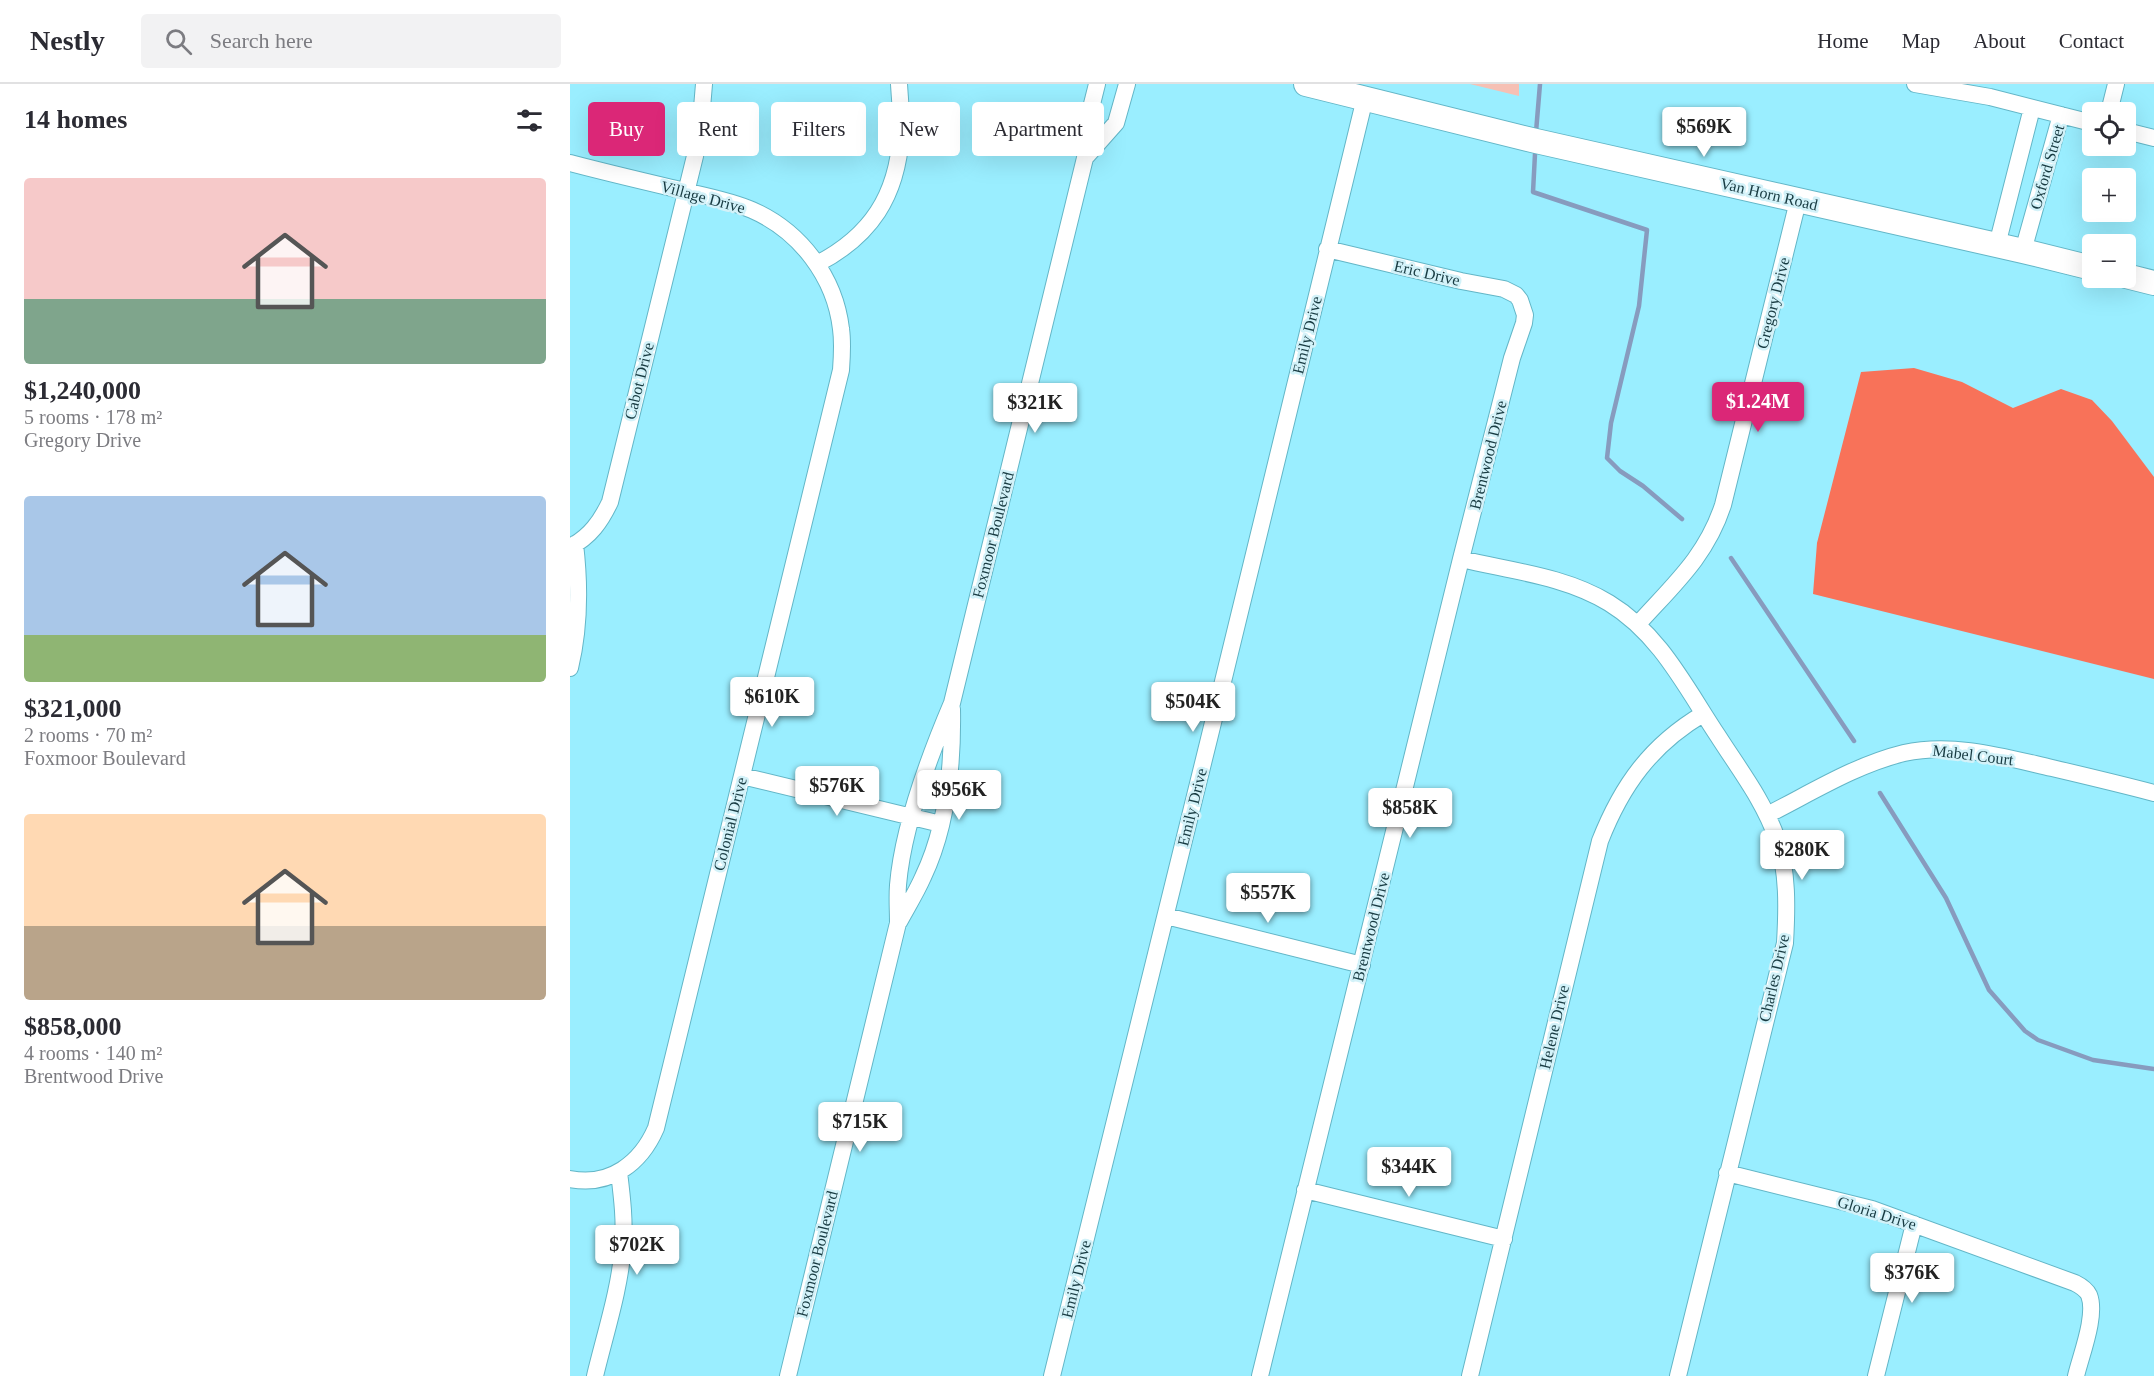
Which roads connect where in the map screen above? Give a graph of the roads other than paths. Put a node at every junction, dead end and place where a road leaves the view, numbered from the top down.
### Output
1 (704, 84) edge
2 (899, 84) edge
3 (1097, 84) edge
4 (1127, 84) edge
5 (1306, 84) edge
6 (1915, 84) edge
7 (2116, 84) edge
8 (1944, 86) edge
9 (1365, 98) junction
10 (2112, 102) edge
11 (2032, 108) junction
12 (2061, 115) junction
13 (2082, 120) edge
14 (2136, 134) edge
15 (2154, 138) edge
16 (1085, 158) junction
17 (570, 163) edge
18 (686, 192) junction
19 (1798, 201) junction
20 (1997, 245) junction
21 (1327, 249) junction
22 (2024, 251) junction
23 (817, 264) junction
24 (2082, 266) edge
25 (2136, 279) edge
26 (2154, 284) edge
27 (1522, 304) joint
28 (573, 545) edge
29 (1461, 559) junction
30 (1638, 624) junction
31 (570, 668) edge
32 (952, 703) junction
33 (1703, 714) junction
34 (742, 776) junction
35 (2154, 793) edge
36 (1767, 814) junction
37 (911, 817) junction
38 (941, 824) junction
39 (1166, 916) junction
40 (898, 923) junction
41 (1362, 965) junction
42 (619, 1172) junction
43 (1727, 1173) junction
44 (570, 1179) edge
45 (1305, 1190) junction
46 (1914, 1224) junction
47 (1504, 1239) junction
48 (595, 1376) edge
49 (788, 1376) edge
50 (1052, 1376) edge
51 (1260, 1376) edge
52 (1470, 1376) edge
53 (1678, 1376) edge
54 (1876, 1376) edge
55 (2076, 1376) edge

1 - 18 street, Cabot Drive
2 - 23 street
3 - 16 street, Foxmoor Boulevard
4 - 16 street, Foxmoor Boulevard
5 - 9 main road, Van Horn Road
6 - 8 street
7 - 10 street
8 - 11 street
9 - 19 main road, Van Horn Road
9 - 21 street, Emily Drive
11 - 12 street
11 - 20 street, Oxford Street
12 - 13 street, Oxford Street
12 - 22 street, Oxford Street
14 - 15 street
16 - 32 street, Foxmoor Boulevard
17 - 18 street, Village Drive
18 - 23 street, Village Drive
18 - 28 street, Cabot Drive
19 - 20 main road, Van Horn Road
19 - 30 street, Gregory Drive
20 - 22 main road, Van Horn Road
21 - 27 street, Eric Drive
21 - 39 street, Emily Drive
22 - 24 main road, Van Horn Road
23 - 34 street, Colonial Drive
25 - 26 main road
27 - 29 street, Brentwood Drive
28 - 31 street, Cabot Drive
29 - 30 street, Charles Drive
29 - 41 street, Brentwood Drive
30 - 33 street, Charles Drive
32 - 37 street, Foxmoor Boulevard
32 - 38 street, Foxmoor Boulevard
33 - 36 street, Charles Drive
33 - 47 street, Helene Drive
34 - 37 street
34 - 42 street, Colonial Drive
35 - 36 street, Mabel Court
36 - 43 street, Charles Drive
37 - 38 street
37 - 40 street, Foxmoor Boulevard
38 - 40 street, Foxmoor Boulevard
39 - 41 street
39 - 50 street, Emily Drive
40 - 49 street, Foxmoor Boulevard
41 - 45 street, Brentwood Drive
42 - 44 street
42 - 48 street
43 - 46 street, Gloria Drive
43 - 53 street, Charles Drive
45 - 47 street
45 - 51 street, Brentwood Drive
46 - 54 street
46 - 55 street, Gloria Drive
47 - 52 street, Helene Drive

